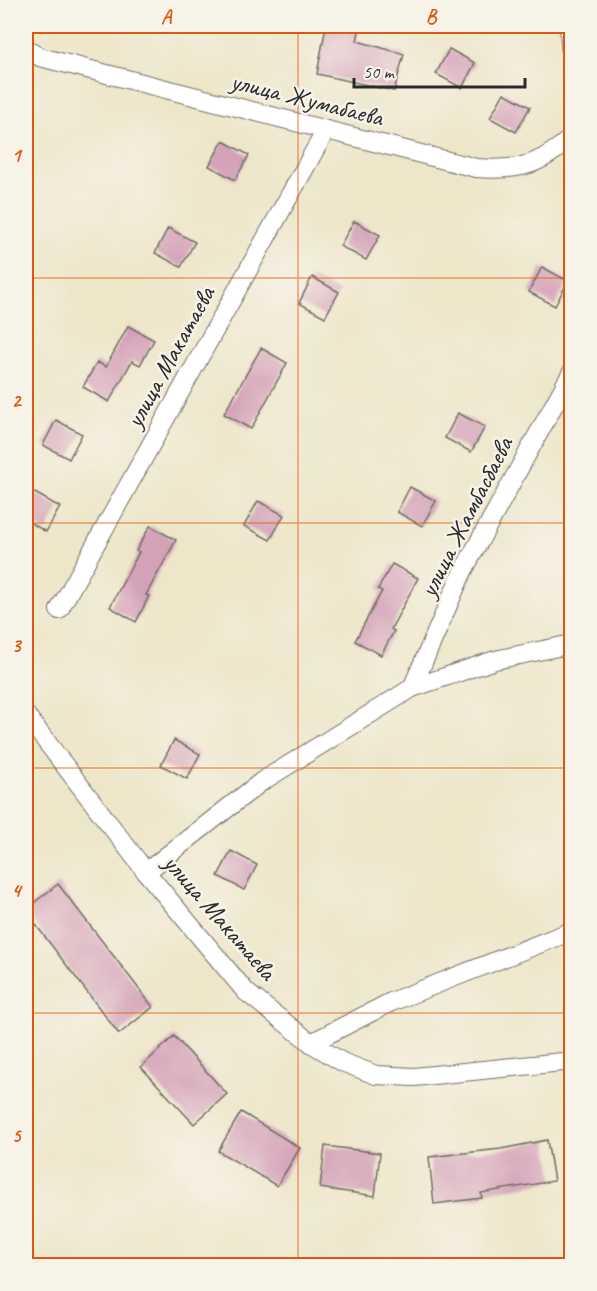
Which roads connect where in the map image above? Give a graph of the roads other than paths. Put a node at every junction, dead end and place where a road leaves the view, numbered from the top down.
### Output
1 (568, 26) edge
2 (26, 48) edge
3 (572, 75) edge
4 (326, 130) junction
5 (572, 137) edge
6 (572, 372) edge
7 (59, 610) dead end
8 (572, 645) edge
9 (412, 688) junction
10 (26, 715) edge
11 (146, 872) junction
12 (572, 932) edge
13 (311, 1043) junction
14 (572, 1060) edge

1 - 3 street
2 - 4 street, улица Жумабаева
4 - 5 street, улица Жумабаева
4 - 7 street, улица Макатаева
6 - 9 street, улица Жамбасбаева
8 - 9 street
9 - 11 street
10 - 11 street, улица Макатаева
11 - 13 street, улица Макатаева
12 - 13 street
13 - 14 street, улица Макатаева

